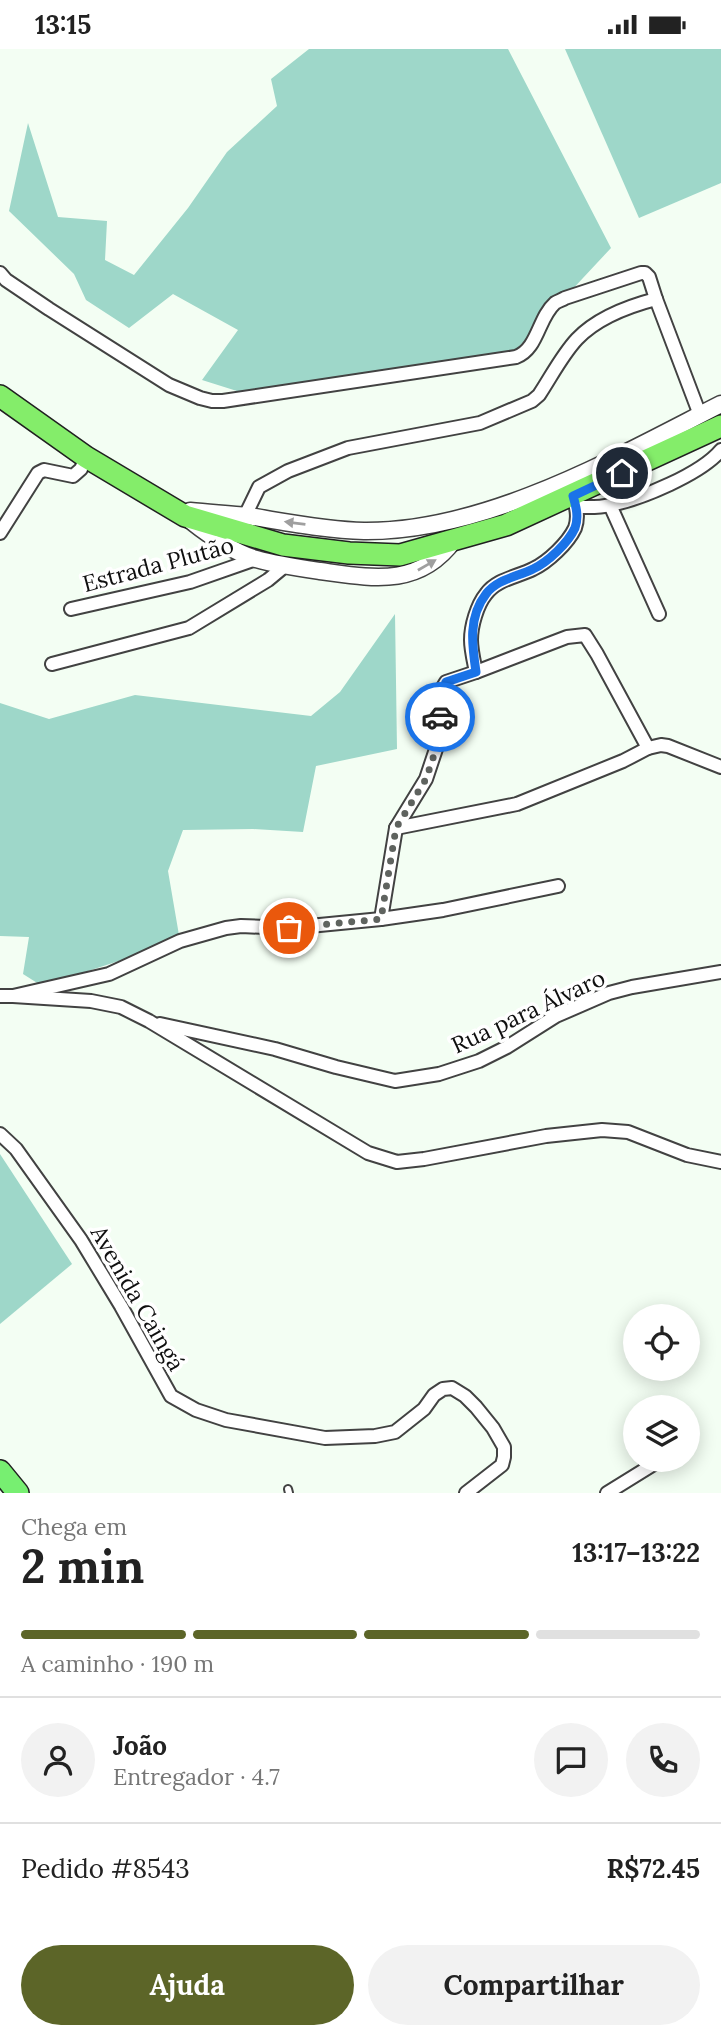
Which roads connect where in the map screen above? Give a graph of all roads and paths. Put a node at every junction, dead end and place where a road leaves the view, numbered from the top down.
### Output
1 (0, 273) edge
2 (656, 299) junction
3 (0, 396) edge
4 (721, 404) edge
5 (700, 415) junction
6 (721, 426) edge
7 (721, 450) edge
8 (86, 457) junction
9 (575, 501) junction
10 (610, 505) junction
11 (178, 513) junction
12 (245, 516) junction
13 (391, 530) junction
14 (363, 531) junction
15 (0, 533) edge
16 (454, 540) junction
17 (349, 554) junction
18 (400, 555) junction
19 (256, 559) junction
20 (286, 565) junction
21 (359, 576) junction
22 (392, 577) junction
23 (71, 609) dead end
24 (659, 614) dead end
25 (52, 664) dead end
26 (476, 672) junction
27 (648, 748) junction
28 (721, 767) edge
29 (396, 828) junction
30 (558, 886) dead end
31 (381, 919) junction
32 (721, 972) edge
33 (6, 996) edge
34 (149, 1021) junction
35 (0, 1134) edge
36 (721, 1162) edge
37 (0, 1471) edge
38 (641, 1472) edge
39 (18, 1493) edge
40 (466, 1493) edge
41 (607, 1493) edge

1 - 2 street
2 - 5 street
2 - 12 street
3 - 8 highway
4 - 5 street
5 - 13 street
6 - 9 highway
7 - 10 street
8 - 11 highway
8 - 15 street
9 - 10 street
9 - 16 highway
9 - 26 street
10 - 24 street
11 - 12 street
11 - 17 highway
11 - 19 street
14 -> 12 street
13 - 14 street
13 - 18 street
14 - 17 street
16 - 18 highway
22 -> 16 street
17 - 18 highway
17 - 21 street
18 - 22 street
19 - 20 street
19 - 23 street, Estrada Plutão
20 - 21 street
20 - 25 street
21 - 22 street
26 - 27 street
26 - 29 street
27 - 28 street
27 - 29 street
29 - 31 street
30 - 31 street
31 - 33 street
32 - 34 street, Rua para Álvaro
33 - 34 street
34 - 36 street
35 - 40 street, Avenida Caingá
37 - 39 main road
38 - 41 street

